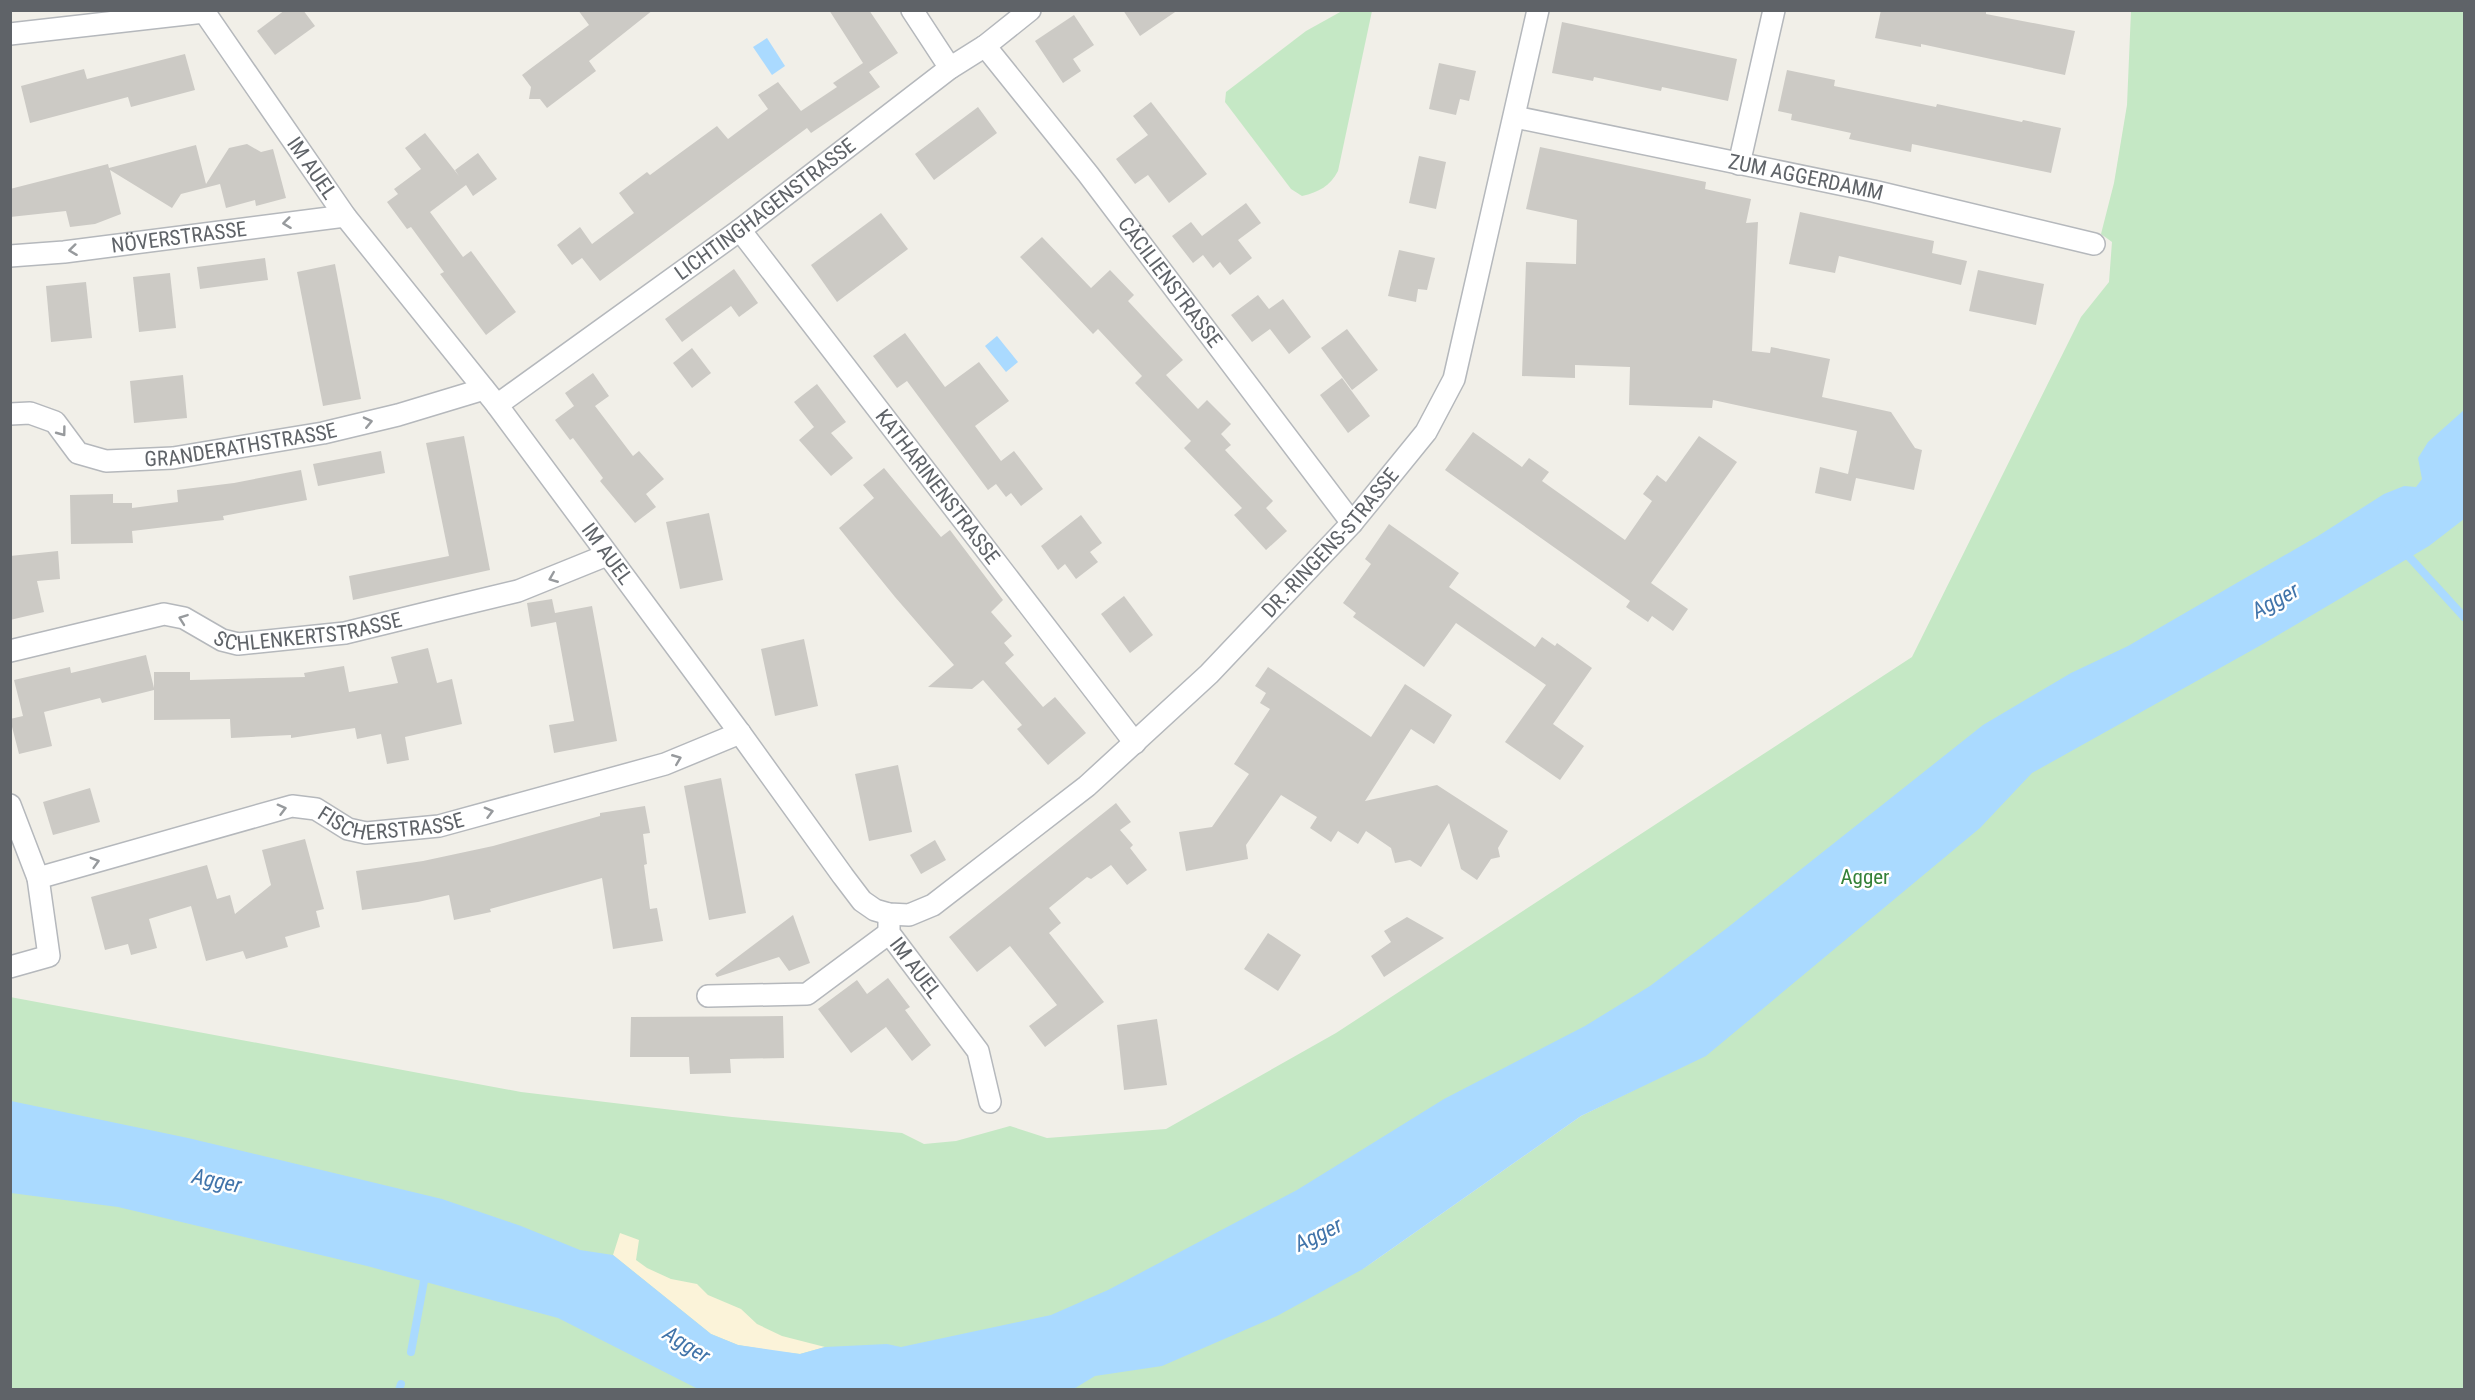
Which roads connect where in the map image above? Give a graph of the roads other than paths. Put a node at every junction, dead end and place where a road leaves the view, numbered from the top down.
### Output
1 (912, 10) edge
2 (1030, 10) edge
3 (1538, 10) edge
4 (1774, 10) edge
5 (203, 11) edge
6 (10, 34) edge
7 (985, 46) junction
8 (950, 68) junction
9 (1515, 117) junction
10 (1739, 164) junction
11 (345, 216) junction
12 (740, 230) junction
13 (2094, 244) dead end
14 (10, 256) edge
15 (491, 397) junction
16 (10, 414) edge
17 (1352, 523) junction
18 (607, 555) junction
19 (10, 651) edge
20 (740, 733) junction
21 (1135, 743) junction
22 (10, 805) edge
23 (38, 878) junction
24 (889, 923) junction
25 (10, 967) edge
26 (708, 996) dead end
27 (990, 1102) dead end

1 - 8 street
2 - 7 street, LICHTINGHAGENSTRASSE
3 - 9 street, DR.-RINGENS-STRASSE
4 - 10 street
5 - 6 street
5 - 11 street, IM AUEL
7 - 8 street, LICHTINGHAGENSTRASSE
7 - 17 street, CÄCILIENSTRASSE
8 - 12 street, LICHTINGHAGENSTRASSE
9 - 10 street, ZUM AGGERDAMM
9 - 17 street, DR.-RINGENS-STRASSE
10 - 13 street, ZUM AGGERDAMM
11 -> 14 street, NÖVERSTRASSE
11 - 15 street, IM AUEL
12 - 15 street, LICHTINGHAGENSTRASSE
12 - 21 street, KATHARINENSTRASSE
16 -> 15 street, GRANDERATHSTRASSE
15 - 18 street, IM AUEL
17 - 21 street, DR.-RINGENS-STRASSE
18 -> 19 street, SCHLENKERTSTRASSE
18 - 20 street, IM AUEL
23 -> 20 street, FISCHERSTRASSE
20 - 24 street, IM AUEL
21 - 24 street, DR.-RINGENS-STRASSE
22 - 23 street
23 - 25 street
24 - 26 street
24 - 27 street, IM AUEL

